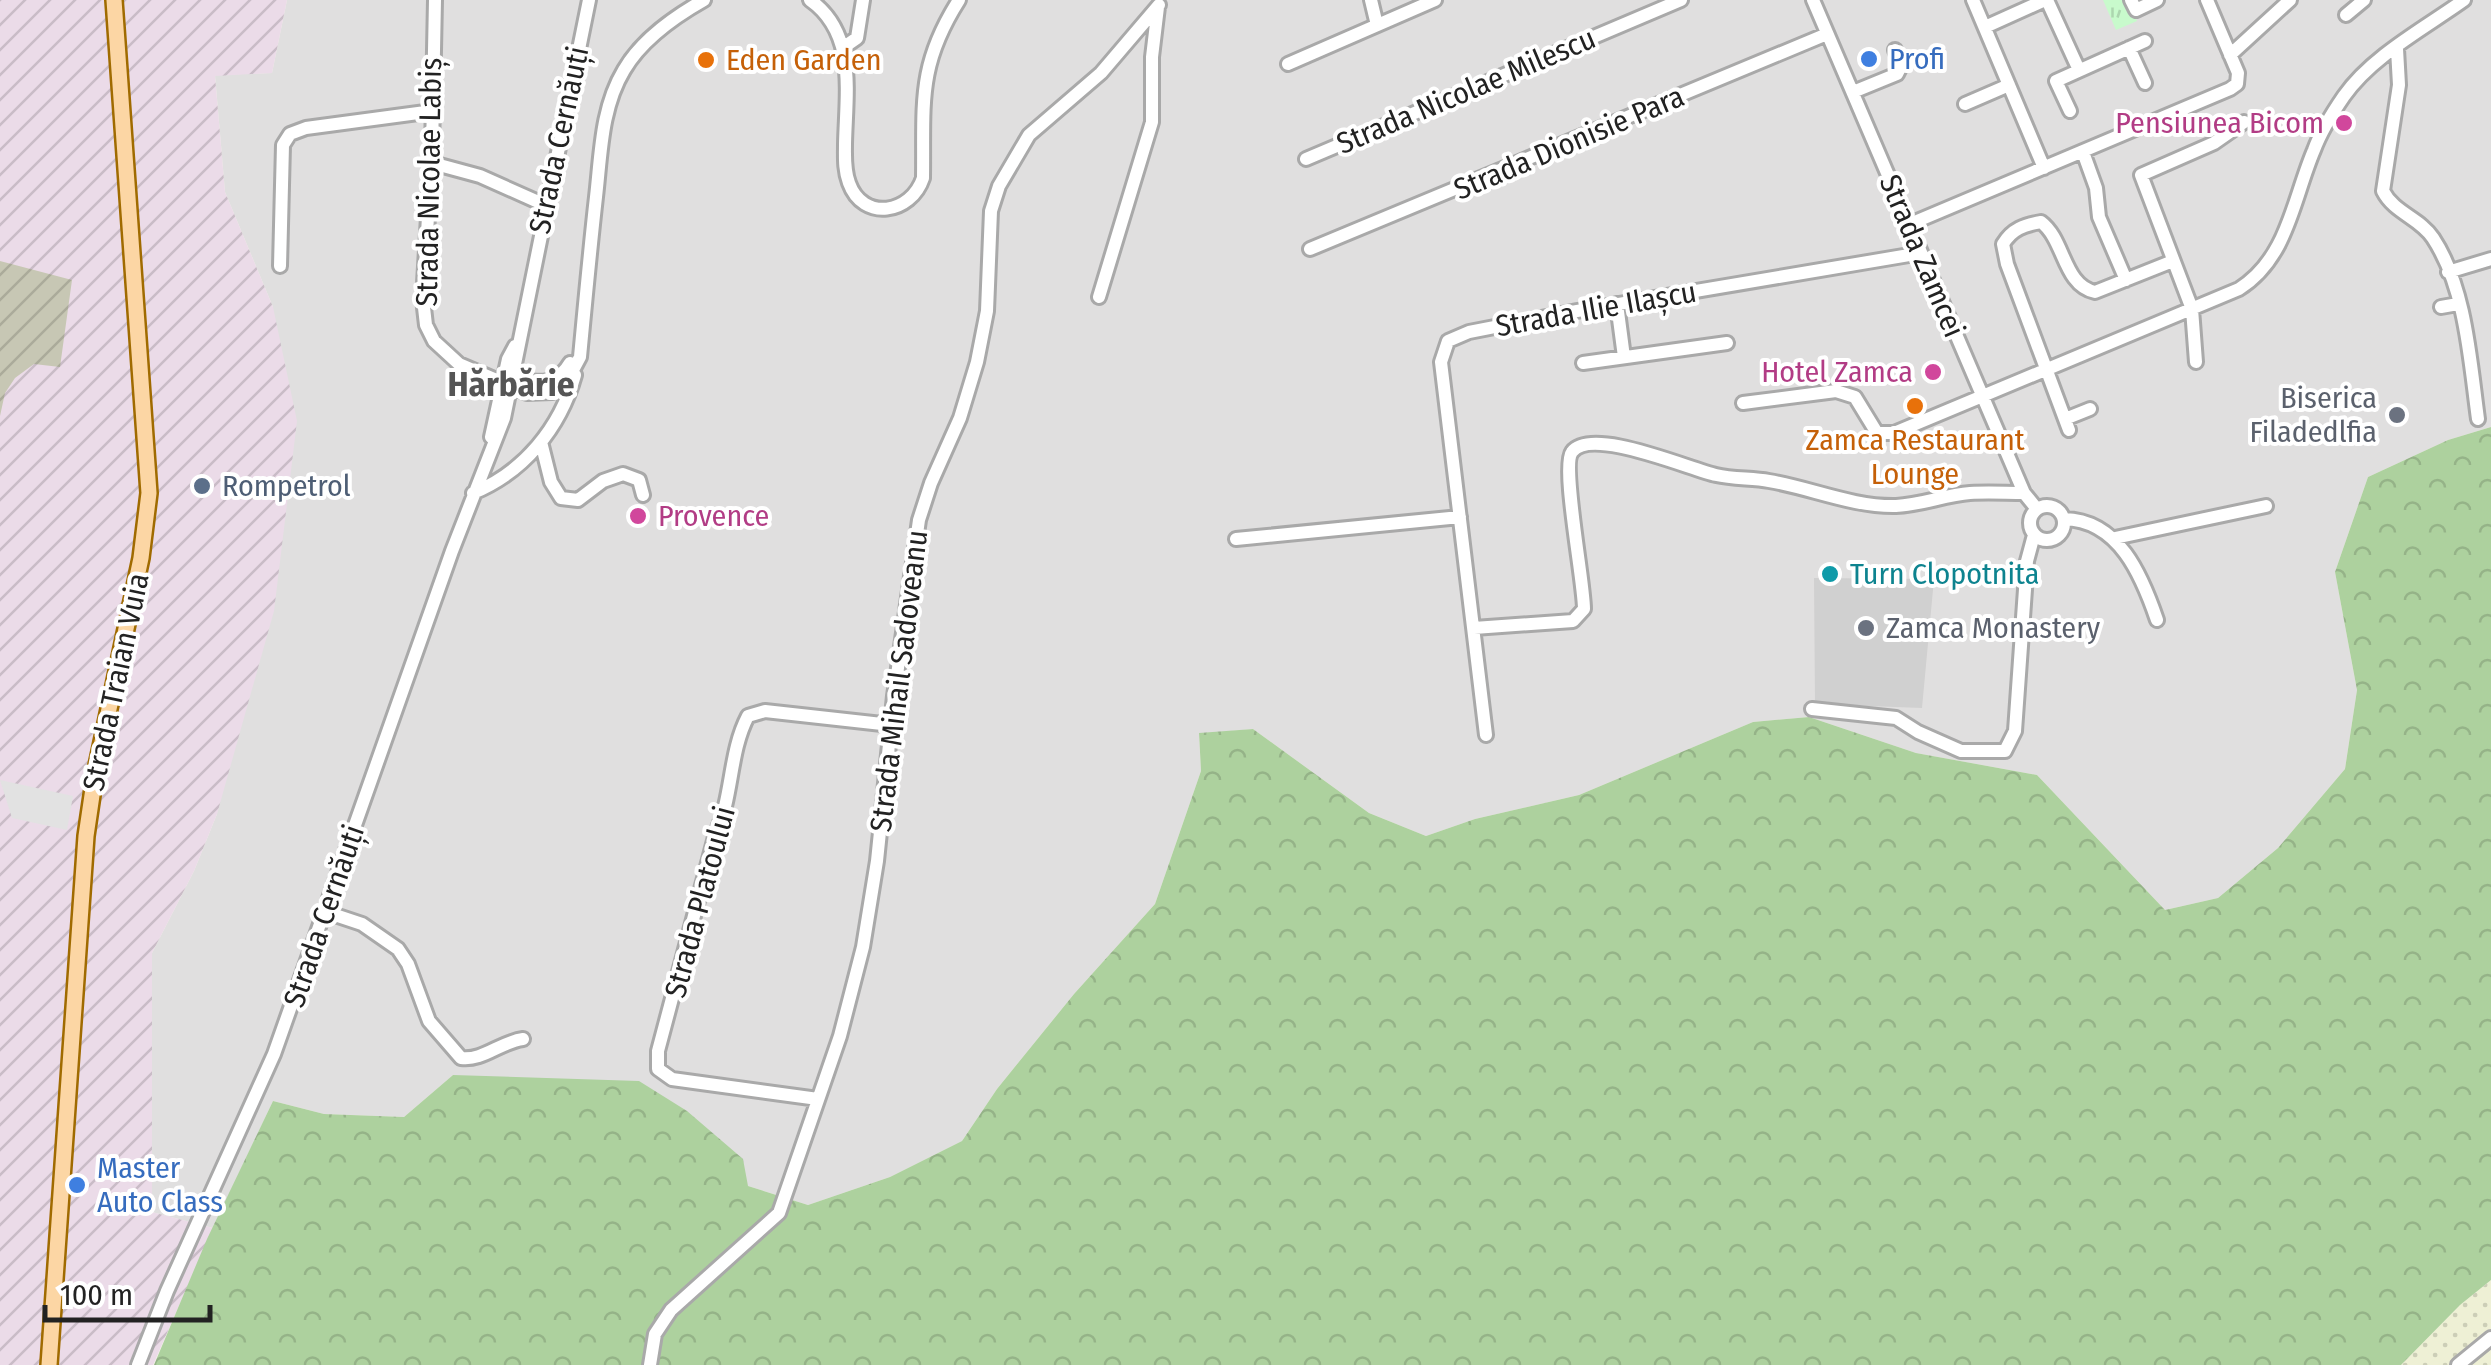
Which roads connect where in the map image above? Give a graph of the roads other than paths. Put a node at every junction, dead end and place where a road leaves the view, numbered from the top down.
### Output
1 (114, 0) edge
2 (435, 0) edge
3 (589, 0) edge
4 (704, 0) edge
5 (810, 0) edge
6 (863, 0) edge
7 (959, 0) edge
8 (1372, 0) edge
9 (1435, 0) edge
10 (1680, 0) edge
11 (1972, 0) edge
12 (2046, 0) edge
13 (2132, 0) edge
14 (2157, 0) edge
15 (2207, 0) edge
16 (2290, 0) edge
17 (2364, 0) edge
18 (2464, 0) edge
19 (1159, 2) edge
20 (1818, 2) edge
21 (2346, 16) dead end
22 (1377, 25) junction
23 (1985, 27) junction
24 (1827, 34) junction
25 (2144, 41) dead end
26 (844, 48) junction
27 (2129, 48) junction
28 (2396, 48) junction
29 (1894, 50) dead end
30 (2230, 55) junction
31 (1288, 64) dead end
32 (2079, 70) junction
33 (2145, 83) dead end
34 (2010, 85) junction
35 (1852, 92) junction
36 (1965, 104) dead end
37 (433, 111) junction
38 (2070, 111) dead end
39 (2244, 122) dead end
40 (2084, 152) junction
41 (1306, 160) dead end
42 (432, 163) junction
43 (2044, 168) junction
44 (545, 205) junction
45 (1910, 224) junction
46 (1310, 249) dead end
47 (1922, 253) junction
48 (2491, 259) edge
49 (2172, 261) junction
50 (280, 266) dead end
51 (2448, 272) junction
52 (2126, 280) junction
53 (1099, 297) dead end
54 (1618, 304) junction
55 (2458, 304) junction
56 (2442, 308) dead end
57 (2192, 309) junction
58 (581, 332) junction
59 (1727, 343) dead end
60 (1624, 357) junction
61 (2196, 362) dead end
62 (1583, 363) dead end
63 (577, 368) junction
64 (2046, 370) junction
65 (510, 384) junction
66 (1981, 396) junction
67 (1743, 403) dead end
68 (2090, 409) dead end
69 (2478, 419) dead end
70 (541, 442) junction
71 (2024, 493) junction
72 (473, 494) junction
73 (643, 495) dead end
74 (2266, 506) dead end
75 (2037, 509) junction
76 (1460, 517) junction
77 (2064, 519) junction
78 (2034, 535) junction
79 (2115, 538) junction
80 (1236, 539) dead end
81 (2157, 620) dead end
82 (1474, 628) junction
83 (1812, 709) dead end
84 (891, 725) junction
85 (1486, 735) dead end
86 (326, 912) junction
87 (522, 1039) dead end
88 (818, 1099) junction
89 (2491, 1338) edge
90 (48, 1365) edge
91 (138, 1365) edge
92 (650, 1365) edge
93 (2458, 1365) edge

1 - 90 main road, Strada Traian Vuia
2 - 37 street, Strada Nicolae Labiș
3 - 44 street, Strada Cernăuți
4 - 58 street
5 - 26 street
6 - 26 street
7 - 26 street
8 - 22 street
9 - 22 street
10 - 41 street, Strada Nicolae Milescu
11 - 23 street
12 - 23 street
12 - 32 street
13 - 14 street
15 - 30 street
16 - 30 street
17 - 21 street
18 - 28 street
19 - 53 street, Strada Mihail Sadoveanu
19 - 84 street, Strada Mihail Sadoveanu
20 - 24 street, Strada Zamcei
22 - 31 street
23 - 34 street
24 - 35 street, Strada Zamcei
24 - 46 street, Strada Dionisie Para
25 - 27 street
27 - 32 street
27 - 33 street
28 - 51 street
28 - 57 street
29 - 35 street
30 - 40 street
32 - 38 street
34 - 36 street
34 - 43 street
35 - 45 street, Strada Zamcei
37 - 42 street, Strada Nicolae Labiș
37 - 50 street
39 - 49 street
40 - 43 street
40 - 52 street
42 - 44 street
42 - 65 street, Strada Nicolae Labiș
43 - 45 street
44 - 65 street, Strada Cernăuți
45 - 47 street, Strada Zamcei
47 - 54 street, Strada Ilie Ilașcu
47 - 66 street, Strada Zamcei
48 - 51 street
49 - 52 street
49 - 57 street
51 - 55 street
52 - 64 street
54 - 60 street
54 - 76 street, Strada Ilie Ilașcu
55 - 56 street
55 - 69 street
57 - 61 street
57 - 64 street
58 - 63 street
58 - 65 street
59 - 60 street
60 - 62 street
63 - 65 street
63 - 70 street
64 - 66 street
64 - 68 street
65 - 72 street, Strada Cernăuți
66 - 67 street
66 - 71 street, Strada Zamcei
70 - 72 street
70 - 73 street
71 - 75 street, Strada Zamcei
71 - 82 street
72 - 86 street, Strada Cernăuți
74 - 79 street
75 - 77 street
75 - 78 street
76 - 80 street
76 - 82 street, Strada Ilie Ilașcu
77 - 78 street
77 - 79 street
78 - 83 street
79 - 81 street
82 - 85 street, Strada Ilie Ilașcu
84 - 88 street, Strada Mihail Sadoveanu
84 - 88 street, Strada Platoului
86 - 87 street
86 - 91 street, Strada Cernăuți
88 - 92 street, Strada Mihail Sadoveanu
89 - 93 street

